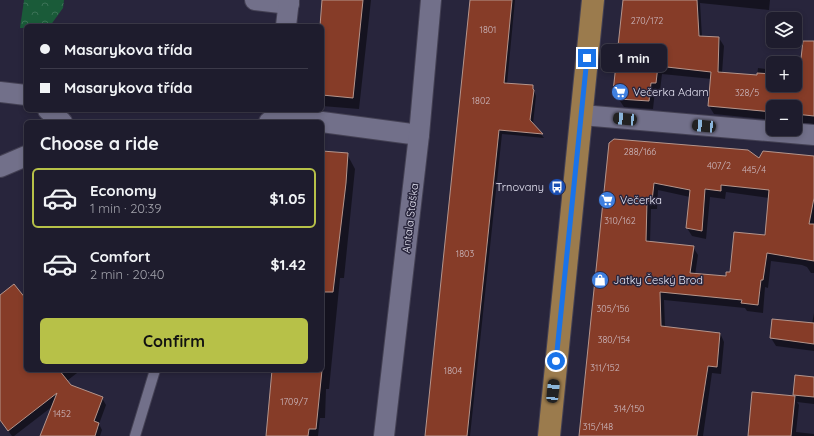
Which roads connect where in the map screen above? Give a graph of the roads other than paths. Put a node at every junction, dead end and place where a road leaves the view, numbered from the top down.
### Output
1 (255, 0) edge
2 (431, 0) edge
3 (593, 0) edge
4 (289, 2) edge
5 (286, 24) edge
6 (0, 92) edge
7 (24, 95) edge
8 (50, 112) edge
9 (275, 116) edge
10 (582, 116) junction
11 (60, 120) edge
12 (306, 120) edge
13 (324, 122) edge
14 (814, 135) edge
15 (419, 136) junction
16 (24, 157) edge
17 (0, 167) edge
18 (154, 372) edge
19 (135, 436) edge
20 (384, 436) edge
21 (549, 436) edge

1 - 4 street
2 - 15 street, Antala Staška
3 - 10 main road
4 - 5 street
6 - 7 street
8 - 11 street
9 - 12 street
10 - 14 street
10 - 21 main road
13 - 15 street
15 - 20 street, Antala Staška
16 - 17 street
18 - 19 lane

